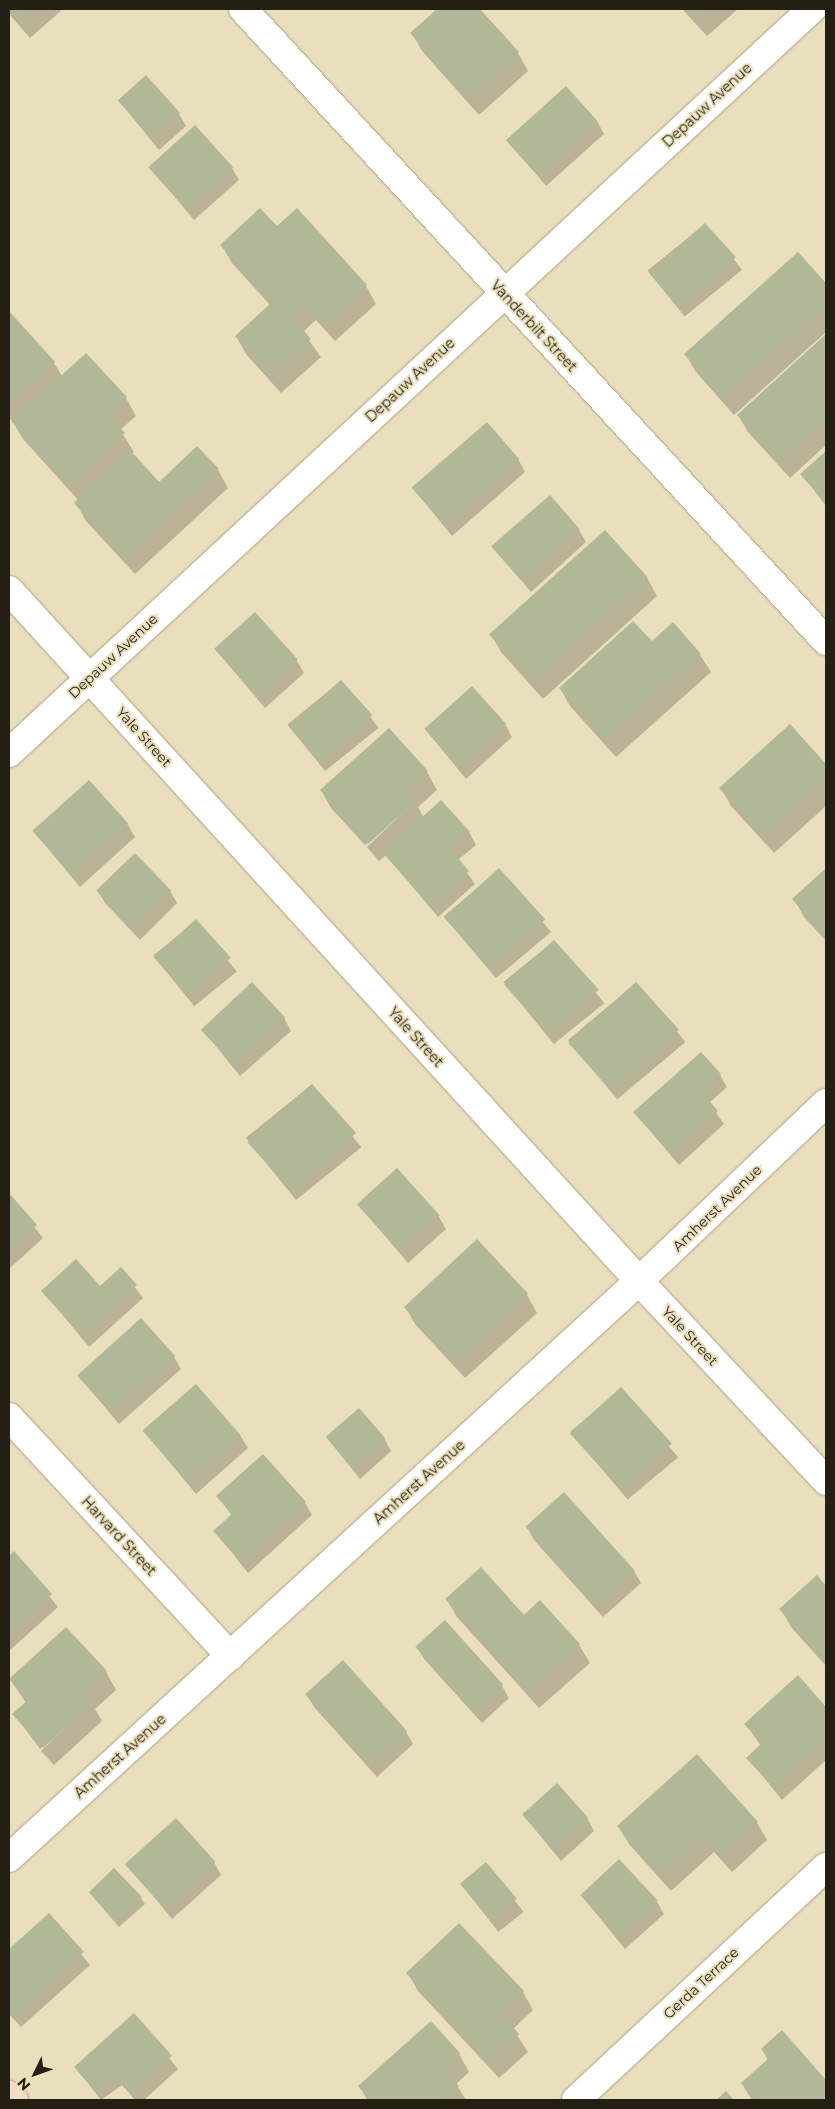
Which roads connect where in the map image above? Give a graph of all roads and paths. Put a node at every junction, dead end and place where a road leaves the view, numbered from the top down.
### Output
1 (243, 9) edge
2 (812, 9) edge
3 (504, 293) junction
4 (9, 590) edge
5 (826, 642) edge
6 (89, 677) junction
7 (9, 753) edge
8 (826, 1104) edge
9 (639, 1282) junction
10 (9, 1417) edge
11 (826, 1481) edge
12 (230, 1656) junction
13 (9, 1858) edge
14 (826, 1867) edge
15 (9, 2095) edge
16 (14, 2100) edge
17 (576, 2100) edge

1 - 3 street, Vanderbilt Street
2 - 3 street, Depauw Avenue
3 - 5 street, Vanderbilt Street
3 - 6 street, Depauw Avenue
4 - 6 street, Yale Street
6 - 7 street, Depauw Avenue
6 - 9 street, Yale Street
8 - 9 street, Amherst Avenue
9 - 11 street, Yale Street
9 - 12 street, Amherst Avenue
10 - 12 street, Harvard Street
12 - 13 street, Amherst Avenue
14 - 17 street, Gerda Terrace
15 - 16 main road

